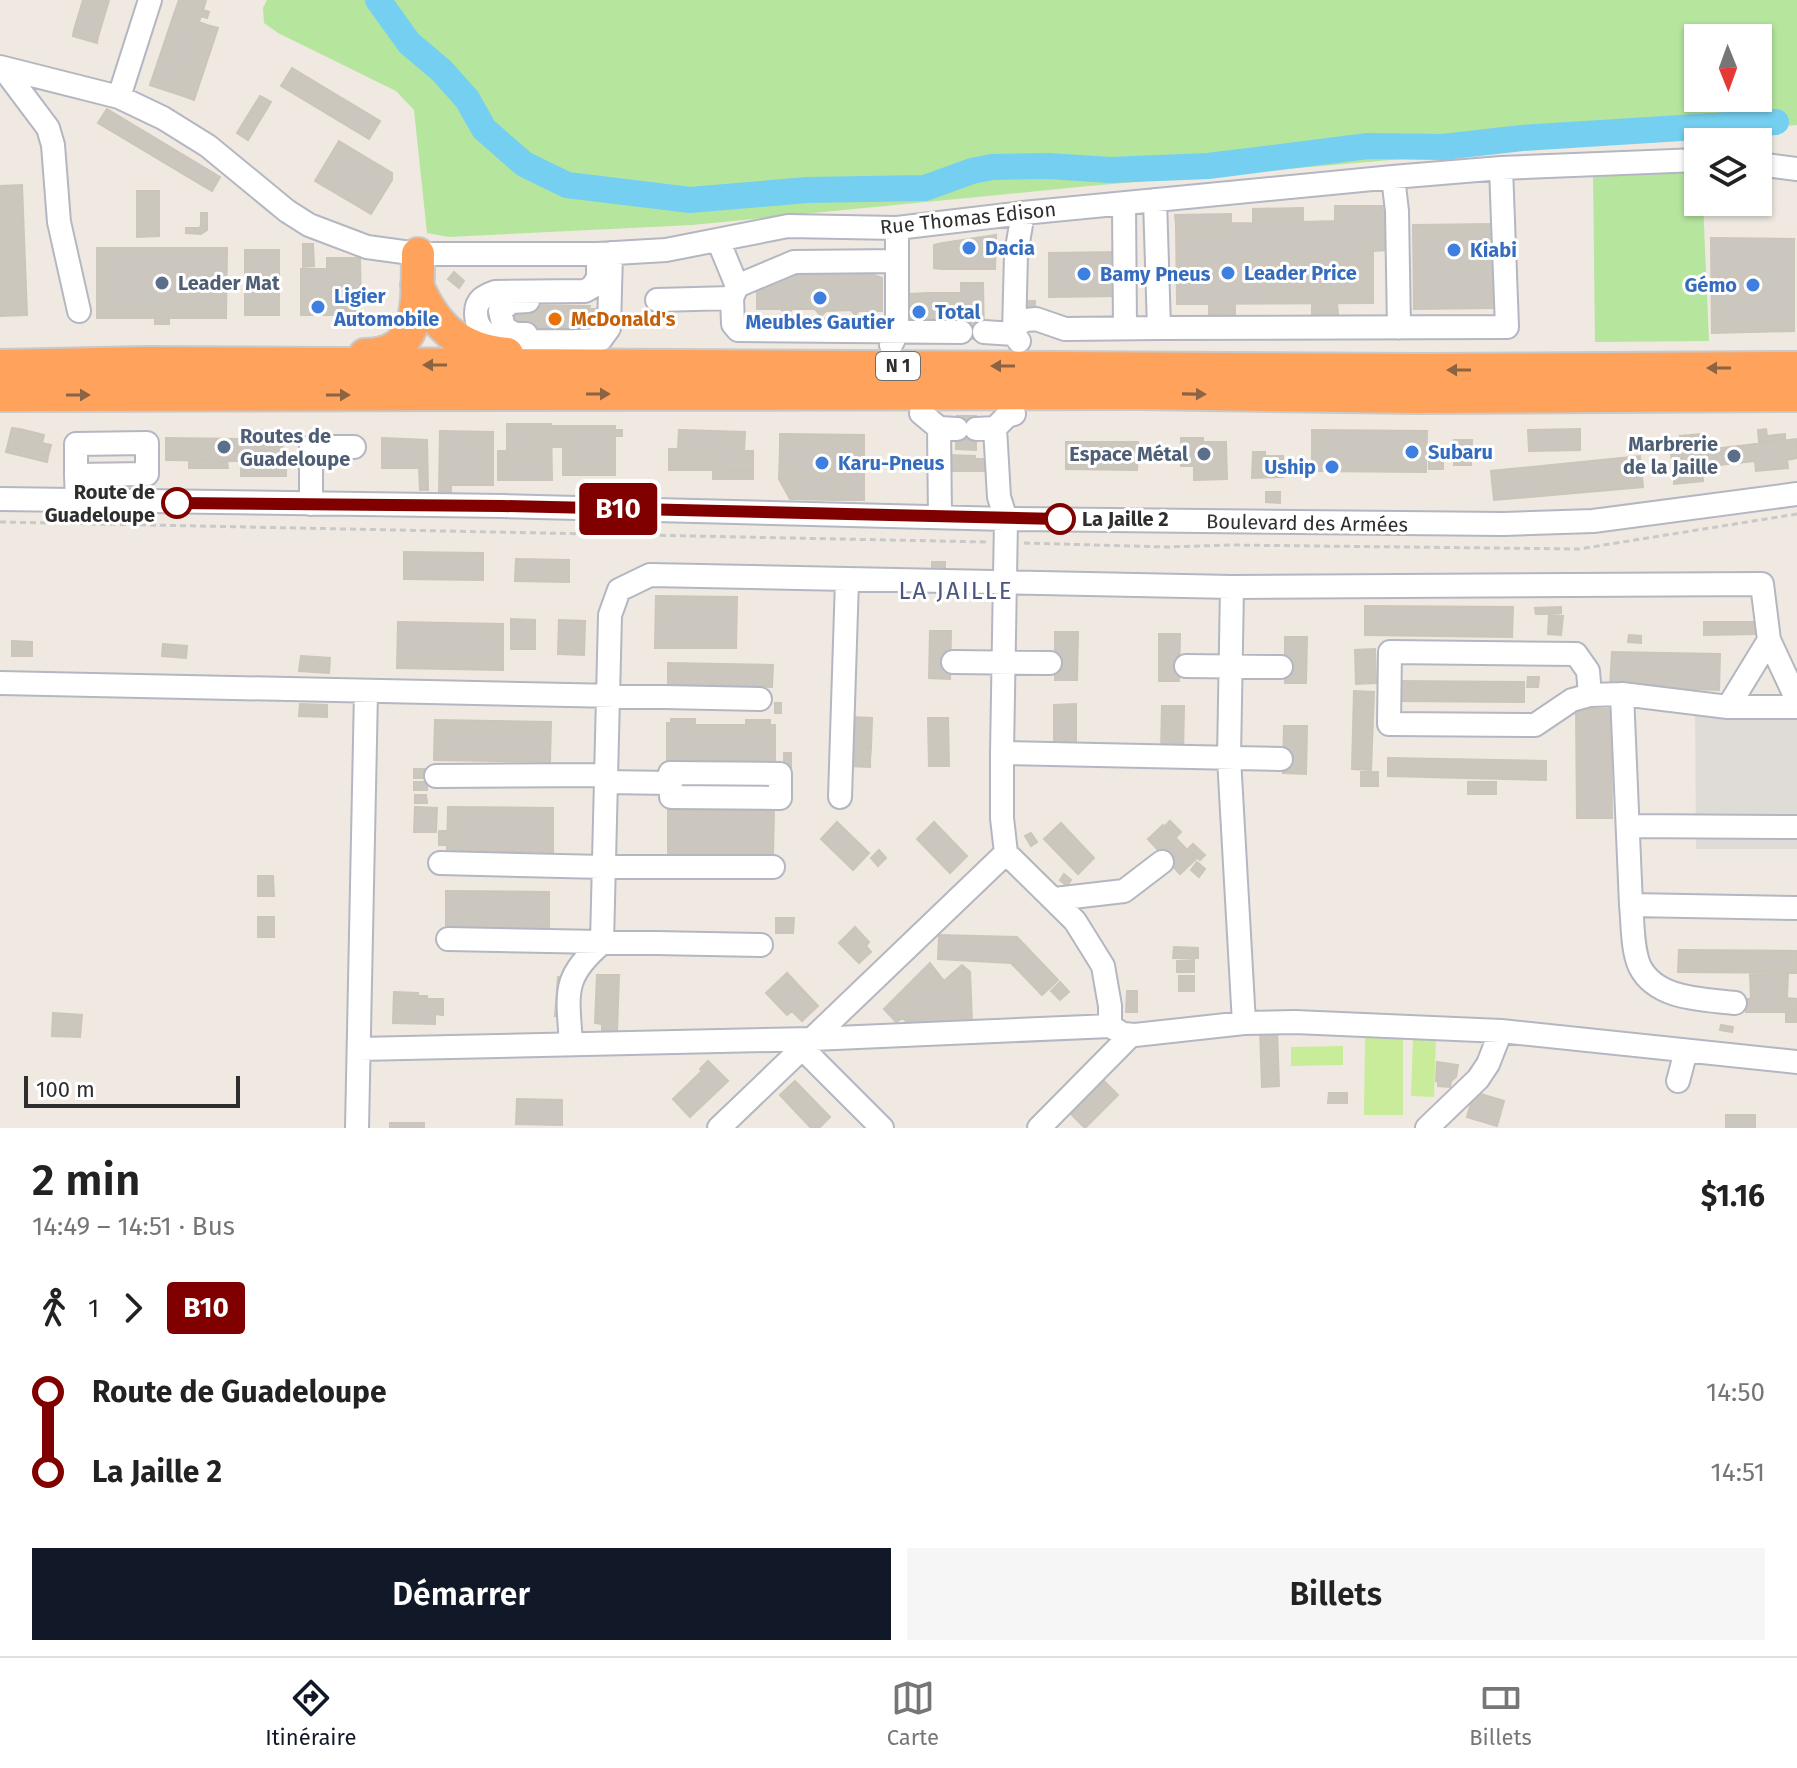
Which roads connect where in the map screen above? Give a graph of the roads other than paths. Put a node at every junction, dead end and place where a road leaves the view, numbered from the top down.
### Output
1 (150, 0) edge
2 (1, 67) edge
3 (119, 97) junction
4 (1684, 161) edge
5 (1772, 166) edge
6 (1501, 168) junction
7 (1797, 169) edge
8 (1393, 177) junction
9 (1155, 200) junction
10 (1124, 204) junction
11 (1023, 213) junction
12 (897, 228) junction
13 (718, 240) junction
14 (604, 253) junction
15 (897, 261) junction
16 (418, 269) junction
17 (734, 292) junction
18 (657, 300) dead end
19 (79, 311) dead end
20 (1125, 328) junction
21 (1159, 328) junction
22 (1399, 328) junction
23 (961, 332) dead end
24 (984, 332) dead end
25 (1016, 333) junction
26 (894, 339) junction
27 (146, 363) junction
28 (658, 365) junction
29 (0, 366) edge
30 (1238, 368) junction
31 (1797, 368) edge
32 (716, 380) junction
33 (1140, 393) junction
34 (0, 395) edge
35 (1797, 395) edge
36 (967, 424) junction
37 (354, 447) dead end
38 (76, 475) dead end
39 (1797, 494) edge
40 (0, 499) edge
41 (77, 501) junction
42 (311, 504) junction
43 (940, 517) junction
44 (1006, 519) junction
45 (847, 580) junction
46 (1003, 583) junction
47 (1232, 587) junction
48 (1769, 640) junction
49 (953, 662) dead end
50 (1005, 663) junction
51 (1050, 663) dead end
52 (1186, 666) dead end
53 (1231, 667) junction
54 (1281, 667) dead end
55 (0, 683) edge
56 (366, 692) junction
57 (1622, 694) junction
58 (608, 695) junction
59 (1590, 695) junction
60 (760, 699) dead end
61 (1797, 700) edge
62 (1728, 707) junction
63 (1797, 707) edge
64 (1002, 753) junction
65 (1229, 758) junction
66 (1281, 759) dead end
67 (436, 776) dead end
68 (606, 779) junction
69 (671, 783) dead end
70 (840, 797) dead end
71 (1628, 826) junction
72 (1797, 827) edge
73 (1006, 853) junction
74 (1162, 862) dead end
75 (440, 863) dead end
76 (603, 867) junction
77 (773, 867) dead end
78 (1055, 899) junction
79 (1631, 905) junction
80 (1797, 908) edge
81 (448, 939) dead end
82 (602, 943) junction
83 (761, 945) dead end
84 (1735, 1003) dead end
85 (1244, 1023) junction
86 (1120, 1030) junction
87 (1501, 1031) junction
88 (808, 1043) junction
89 (571, 1044) junction
90 (359, 1049) junction
91 (1686, 1051) junction
92 (1797, 1062) edge
93 (1678, 1081) dead end
94 (357, 1128) edge
95 (719, 1128) edge
96 (882, 1128) edge
97 (1039, 1128) edge
98 (1427, 1128) edge

1 - 3 street
2 - 3 street, Rue Thomas Edison
2 - 19 street
3 - 16 street, Rue Thomas Edison
4 - 6 street, Rue Thomas Edison
5 - 7 street
6 - 8 street, Rue Thomas Edison
6 - 22 street
8 - 9 street, Rue Thomas Edison
8 - 22 street
9 - 10 street, Rue Thomas Edison
9 - 21 street
10 - 11 street, Rue Thomas Edison
10 - 20 street
11 - 12 street, Rue Thomas Edison
11 - 25 street
12 - 13 street, Rue Thomas Edison
12 - 15 street
13 - 14 street, Rue Thomas Edison
13 - 17 street
14 - 14 street
14 - 16 street, Rue Thomas Edison
15 - 17 street
15 - 26 street
16 - 27 highway
16 - 28 highway
17 - 18 street
17 - 26 street
20 - 21 street
20 - 25 street
21 - 22 street
23 - 26 street
24 - 25 street
25 - 30 highway
26 - 32 highway
28 -> 27 highway, N 1
27 - 29 highway, N 1
28 - 32 highway, N 1
31 -> 30 highway, N 1
30 -> 32 highway, N 1
32 - 33 highway, N 1
34 -> 32 highway, N 1
32 - 36 highway
33 -> 35 highway, N 1
33 - 36 highway
36 - 43 street
36 - 44 street
37 - 42 street
38 - 41 street
39 - 44 street, Boulevard des Armées
40 - 41 street, Boulevard des Armées
41 - 42 street, Boulevard des Armées
42 - 43 street, Boulevard des Armées
43 - 44 street, Boulevard des Armées
44 - 46 street
45 - 46 street
45 - 58 street
45 - 70 street
46 - 47 street
46 - 50 street
47 - 48 street
47 - 53 street
48 - 61 street
48 - 62 street
49 - 50 street
50 - 51 street
50 - 64 street
52 - 53 street
53 - 54 street
53 - 65 street
55 - 56 street
56 - 58 street
56 - 90 street
57 - 59 street
57 - 62 street
57 - 71 street
58 - 60 street
58 - 68 street
59 - 59 street
62 - 63 street
64 - 65 street
64 - 73 street
65 - 66 street
65 - 85 street
67 - 68 street
68 - 69 street
68 - 76 street
71 - 72 street
71 - 79 street
73 - 78 street
73 - 88 street
74 - 78 street
75 - 76 street
76 - 77 street
76 - 82 street
78 - 86 street
79 - 80 street
79 - 84 street
81 - 82 street
82 - 83 street
82 - 89 street
85 - 86 street
85 - 87 street
86 - 88 street
86 - 97 street
87 - 91 street
87 - 98 street
88 - 89 street
88 - 95 street
88 - 96 street
89 - 90 street
90 - 94 street
91 - 92 street
91 - 93 street

